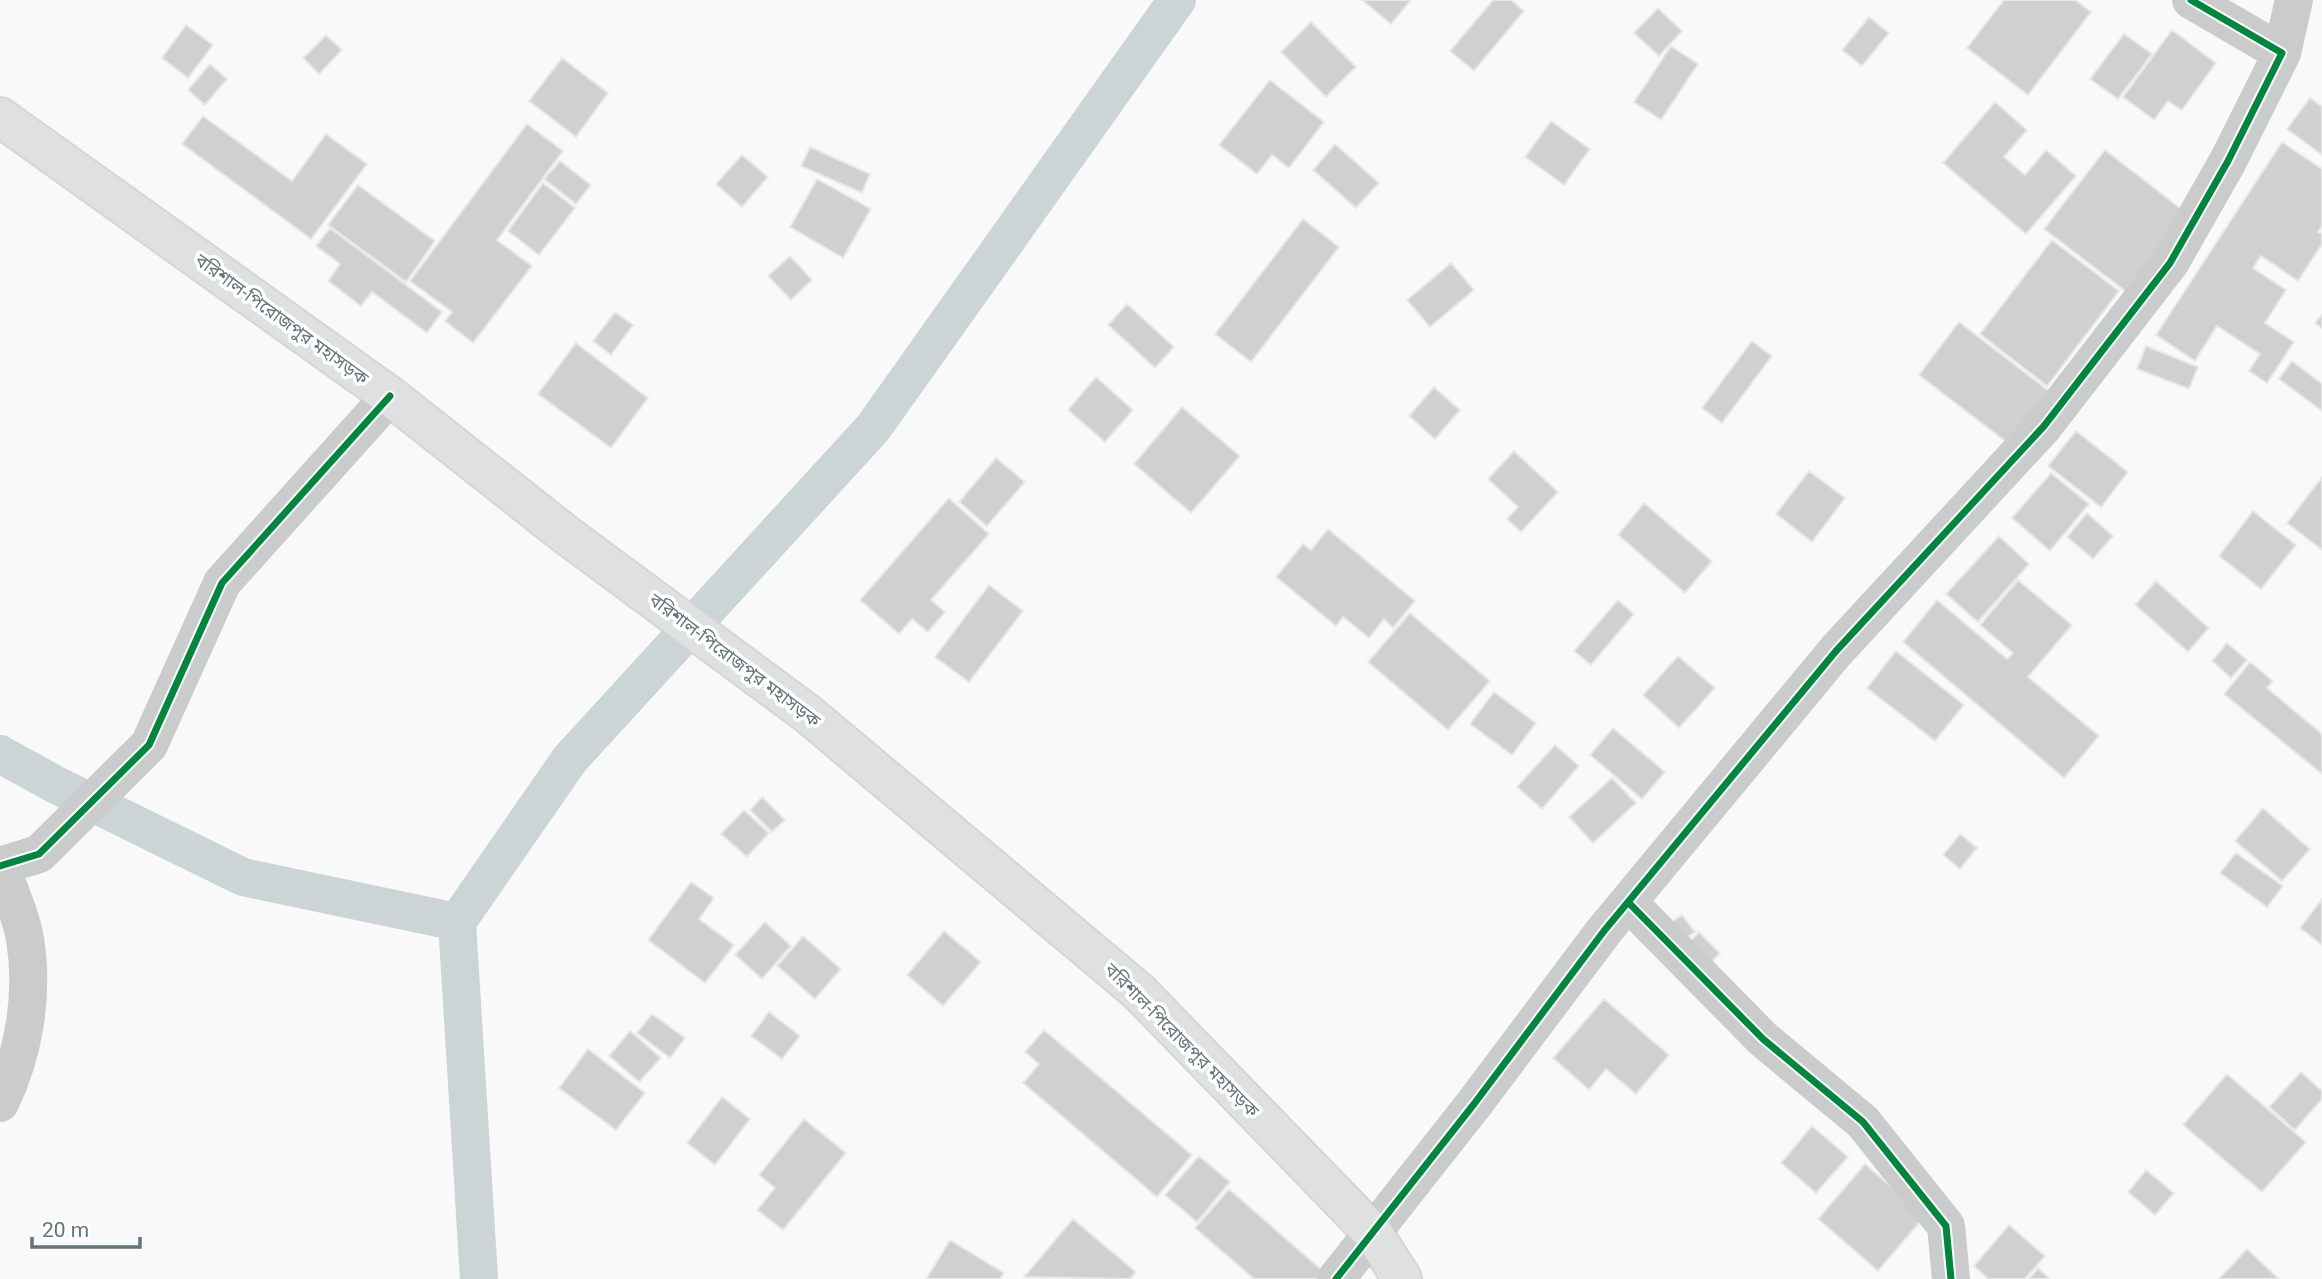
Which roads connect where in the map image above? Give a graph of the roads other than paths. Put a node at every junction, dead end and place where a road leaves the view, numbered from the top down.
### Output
1 (2191, 0) edge
2 (2294, 0) edge
3 (2282, 53) junction
4 (0, 117) edge
5 (390, 396) junction
6 (0, 866) edge
7 (1628, 902) junction
8 (0, 1104) edge
9 (1373, 1233) junction
10 (1336, 1279) edge
11 (1402, 1279) edge
12 (1951, 1279) edge

1 - 3 street
2 - 3 street
3 - 7 street
4 - 5 highway, বরিশাল-পিরোজপুর মহাসড়ক
5 - 6 street
5 - 9 highway, বরিশাল-পিরোজপুর মহাসড়ক
6 - 8 street
7 - 9 street
7 - 12 street
9 - 10 street
9 - 11 highway, বরিশাল-পিরোজপুর মহাসড়ক

